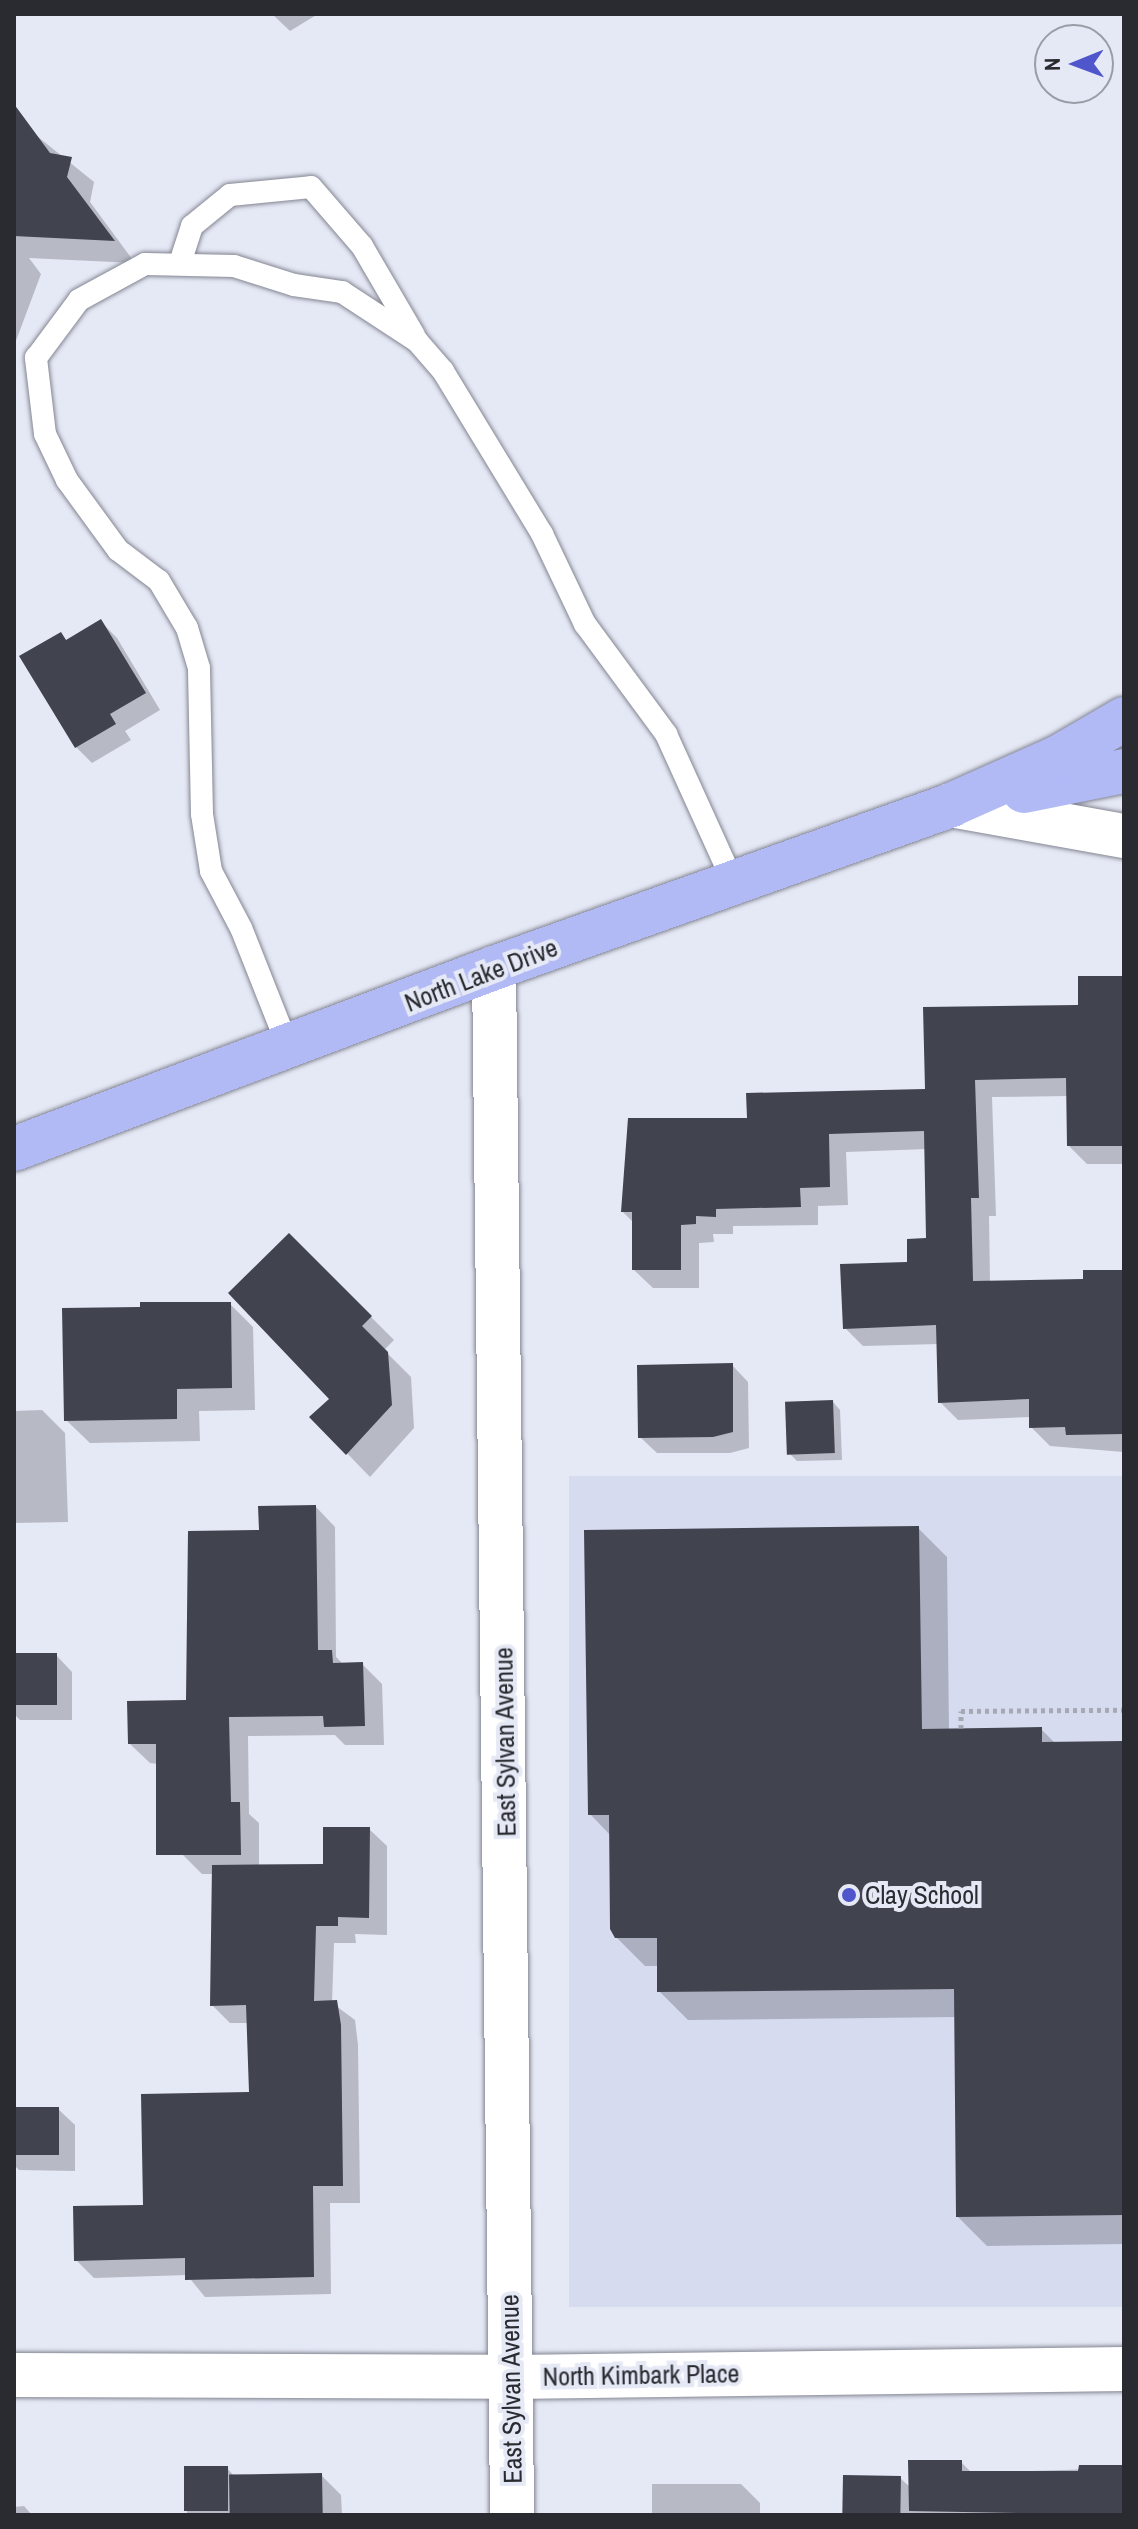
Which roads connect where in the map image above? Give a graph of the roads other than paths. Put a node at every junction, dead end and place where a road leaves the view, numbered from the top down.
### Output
1 (180, 263) junction
2 (417, 341) junction
3 (1124, 719) edge
4 (1080, 746) junction
5 (1124, 764) edge
6 (1124, 771) edge
7 (951, 805) junction
8 (1124, 836) edge
9 (734, 884) junction
10 (494, 968) junction
11 (289, 1049) junction
12 (14, 1149) edge
13 (1124, 2369) edge
14 (14, 2375) edge
15 (511, 2377) junction
16 (512, 2515) edge

1 - 2 lane
1 - 2 lane
1 - 11 lane
2 - 9 lane
3 - 4 main road, North Lake Drive
4 - 5 street
4 - 7 main road, North Lake Drive
6 - 7 main road, North Lake Drive
7 - 8 street
7 - 9 main road, North Lake Drive
9 - 10 main road, North Lake Drive
10 - 11 main road, North Lake Drive
10 - 15 street, East Sylvan Avenue
11 - 12 main road, North Lake Drive
13 - 15 street, North Kimbark Place
14 - 15 street, North Kimbark Place
15 - 16 street, East Sylvan Avenue

